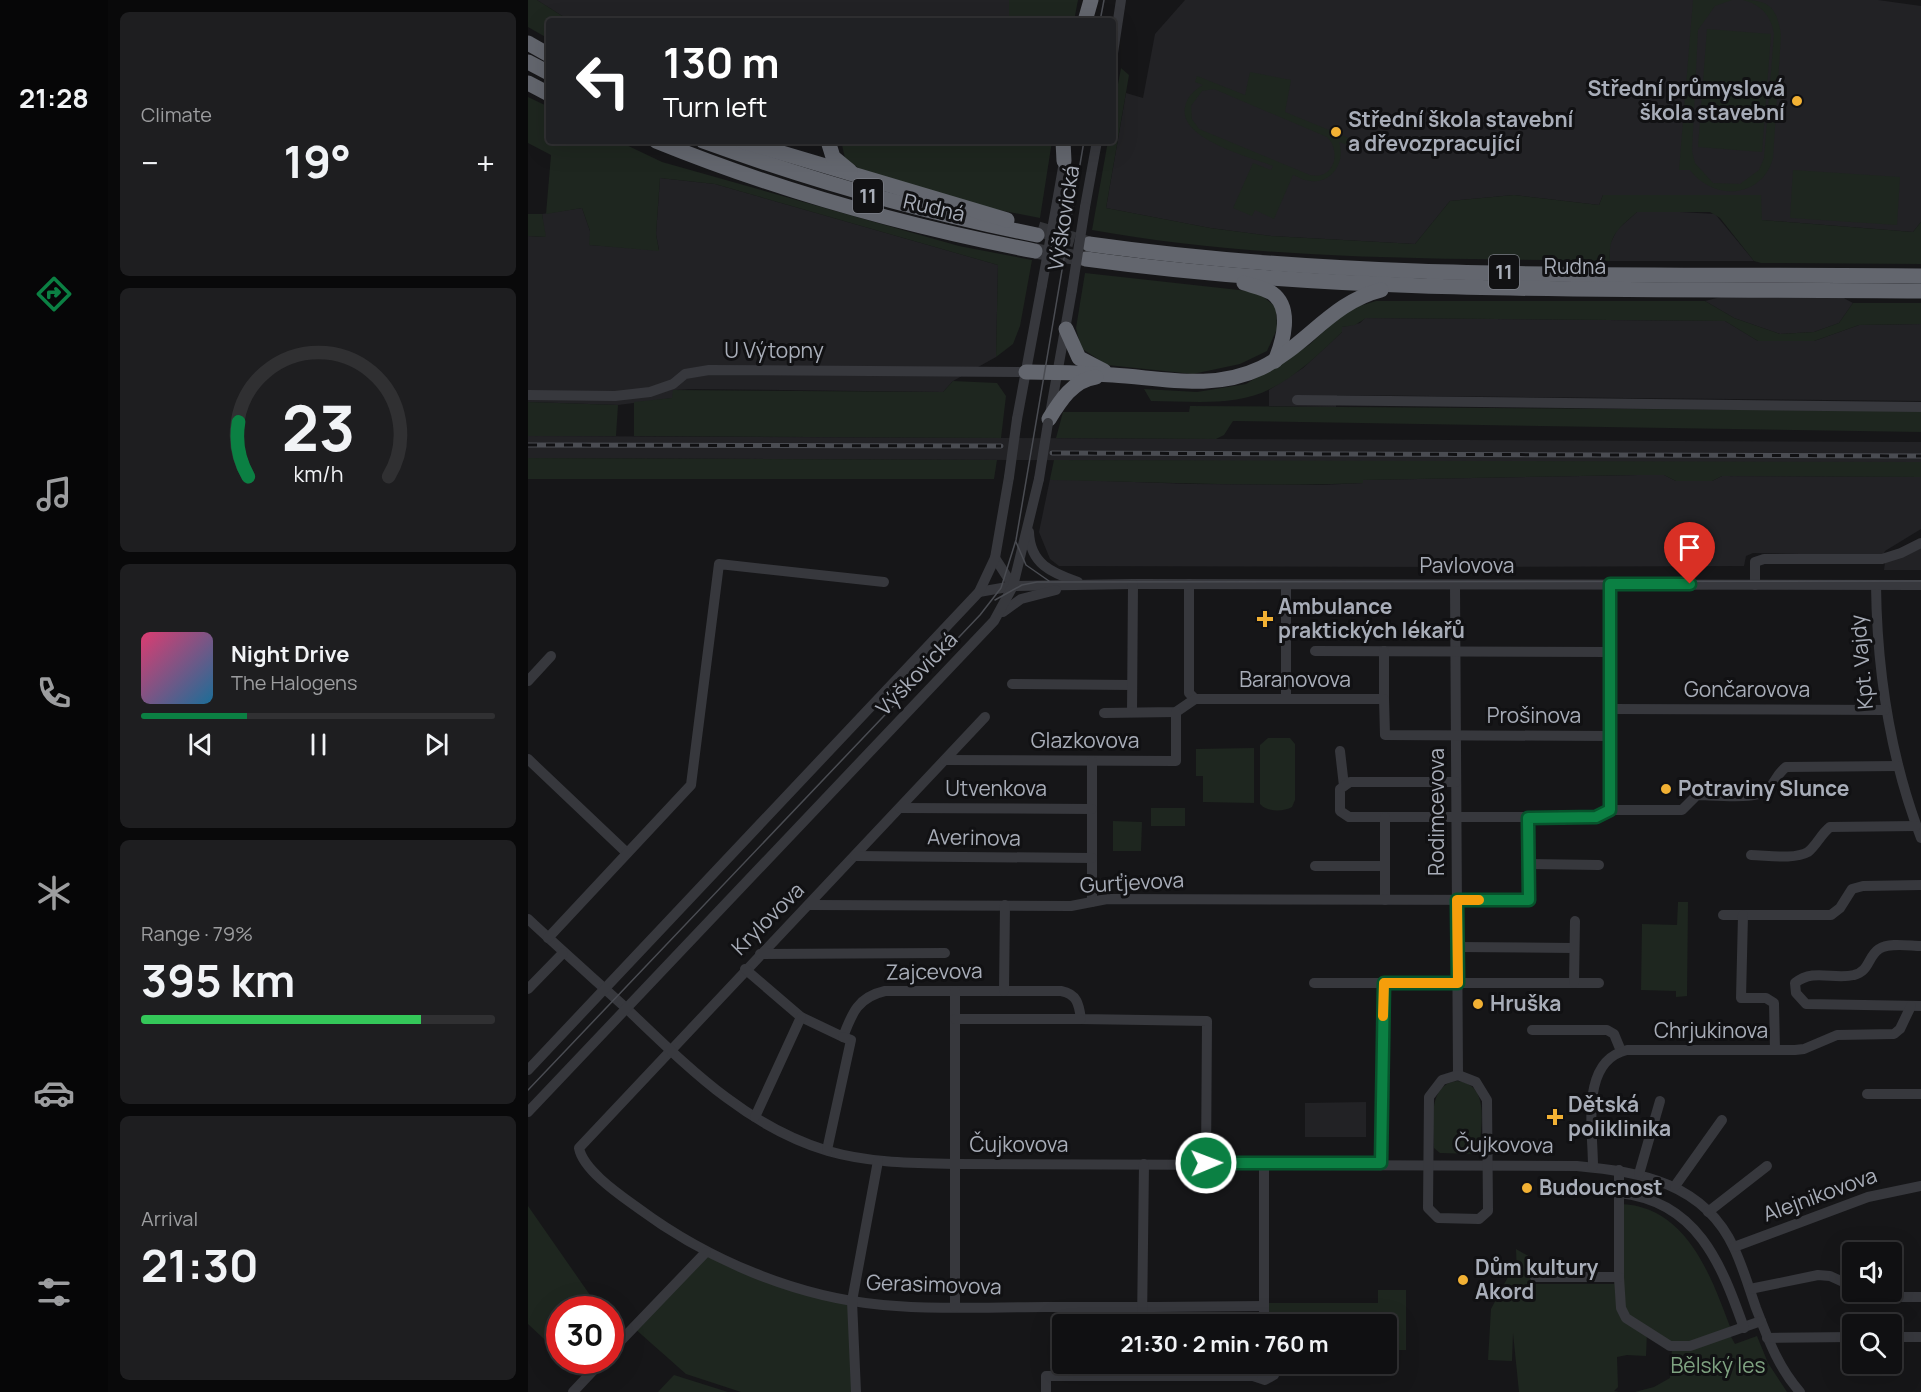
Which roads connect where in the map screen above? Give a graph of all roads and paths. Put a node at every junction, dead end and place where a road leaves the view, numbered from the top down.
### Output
1 (1092, 0) edge
2 (1121, 0) edge
3 (1088, 18) edge
4 (1116, 33) edge
5 (528, 45) edge
6 (546, 55) edge
7 (528, 63) edge
8 (546, 72) edge
9 (528, 83) edge
10 (546, 92) edge
11 (664, 144) edge
12 (711, 144) edge
13 (751, 144) edge
14 (829, 144) edge
15 (1063, 144) edge
16 (1067, 144) edge
17 (1096, 144) edge
18 (1064, 161) junction
19 (871, 182) junction
20 (1035, 250) tunnel mouth
21 (1213, 274) junction
22 (1921, 276) edge
23 (1396, 286) junction
24 (1921, 291) edge
25 (1066, 329) junction
26 (1275, 361) junction
27 (1026, 372) junction
28 (1058, 372) junction
29 (1112, 375) junction
30 (528, 395) edge
31 (1297, 400) dead end
32 (1921, 407) edge
33 (1048, 421) junction
34 (1029, 527) junction
35 (1921, 543) edge
36 (995, 558) junction
37 (884, 582) dead end
38 (1133, 584) junction
39 (1189, 584) junction
40 (1610, 584) junction
41 (1013, 585) junction
42 (1084, 585) junction
43 (1286, 585) junction
44 (1755, 585) junction
45 (1876, 585) junction
46 (1921, 585) edge
47 (1455, 586) junction
48 (979, 592) junction
49 (994, 621) junction
50 (1315, 651) dead end
51 (1383, 651) junction
52 (1456, 651) junction
53 (1610, 652) junction
54 (551, 656) dead end
55 (528, 681) edge
56 (1012, 684) dead end
57 (1132, 685) junction
58 (1195, 699) junction
59 (1286, 699) junction
60 (1384, 699) junction
61 (1610, 709) junction
62 (1885, 710) junction
63 (1132, 712) junction
64 (1176, 712) junction
65 (1104, 713) dead end
66 (984, 717) dead end
67 (1457, 735) junction
68 (1610, 736) junction
69 (1340, 751) dead end
70 (945, 760) junction
71 (531, 762) edge
72 (1092, 762) junction
73 (1898, 766) junction
74 (1456, 782) junction
75 (1344, 786) junction
76 (900, 808) junction
77 (1092, 809) junction
78 (1610, 810) junction
79 (1385, 818) junction
80 (1456, 818) junction
81 (1528, 818) junction
82 (1917, 826) junction
83 (1921, 838) edge
84 (627, 853) junction
85 (1751, 855) dead end
86 (855, 856) junction
87 (1092, 858) junction
88 (1528, 864) junction
89 (1599, 865) dead end
90 (1315, 866) dead end
91 (1385, 866) junction
92 (1921, 885) edge
93 (1385, 900) junction
94 (1457, 900) junction
95 (1092, 902) junction
96 (810, 904) junction
97 (1005, 905) junction
98 (1723, 915) dead end
99 (1743, 915) junction
100 (528, 919) edge
101 (1575, 921) dead end
102 (548, 938) junction
103 (1921, 946) edge
104 (1457, 947) junction
105 (1574, 948) junction
106 (563, 953) junction
107 (945, 953) dead end
108 (760, 954) junction
109 (745, 969) junction
110 (1314, 982) dead end
111 (1384, 983) junction
112 (1458, 983) junction
113 (1574, 983) junction
114 (1599, 983) dead end
115 (528, 989) edge
116 (605, 989) junction
117 (955, 991) junction
118 (1004, 991) junction
119 (1916, 1006) edge
120 (627, 1009) junction
121 (801, 1017) junction
122 (955, 1019) junction
123 (1081, 1019) junction
124 (1532, 1030) dead end
125 (847, 1039) junction
126 (1775, 1050) junction
127 (669, 1051) junction
128 (1621, 1051) junction
129 (528, 1070) edge
130 (1458, 1075) junction
131 (1867, 1094) dead end
132 (1921, 1094) edge
133 (1660, 1101) dead end
134 (528, 1112) edge
135 (755, 1118) junction
136 (1722, 1120) dead end
137 (579, 1148) joint
138 (827, 1150) junction
139 (878, 1161) junction
140 (1206, 1163) junction
141 (1264, 1163) junction
142 (1381, 1163) junction
143 (955, 1164) junction
144 (1144, 1164) junction
145 (1428, 1164) junction
146 (1488, 1165) junction
147 (1767, 1166) dead end
148 (1593, 1167) junction
149 (1619, 1170) junction
150 (1638, 1174) junction
151 (1676, 1186) junction
152 (1921, 1186) edge
153 (1619, 1193) junction
154 (1708, 1212) junction
155 (1734, 1247) junction
156 (706, 1252) junction
157 (1535, 1277) dead end
158 (1619, 1277) junction
159 (1842, 1281) edge
160 (1749, 1290) junction
161 (1902, 1297) edge
162 (1921, 1297) edge
163 (852, 1301) junction
164 (1264, 1306) junction
165 (955, 1307) junction
166 (1143, 1307) junction
167 (1143, 1314) edge
168 (1264, 1314) edge
169 (1761, 1321) junction
170 (1744, 1328) junction
171 (1921, 1336) edge
172 (624, 1337) edge
173 (1842, 1337) edge
174 (1902, 1337) edge
175 (1767, 1338) junction
176 (590, 1374) edge
177 (1274, 1374) edge
178 (1060, 1376) joint
179 (1142, 1376) joint
180 (1253, 1376) joint
181 (573, 1392) edge
182 (856, 1392) edge
183 (1046, 1392) edge
184 (1800, 1392) edge

1 - 3 highway
2 - 4 street
5 - 6 highway
7 - 8 highway
9 - 10 highway
11 - 20 highway, Rudná / 11
12 - 19 highway, Rudná / 11
13 - 19 highway
14 - 19 highway
15 - 18 highway
16 - 18 street, Výškovická
17 - 25 street, Výškovická, bridge
18 - 27 street, Výškovická, bridge
21 - 22 highway, Rudná / 11
21 - 23 highway, Rudná / 11
21 - 26 highway
23 - 24 highway, Rudná / 11
23 - 26 highway
25 - 28 street, Výškovická
25 - 29 highway
26 - 29 highway
27 - 28 highway
27 - 30 street, U Výtopny
27 - 36 street, Výškovická, bridge
28 - 29 highway
28 - 33 street, Výškovická
29 - 33 highway
31 - 32 street
33 - 34 street, Výškovická, bridge
34 - 41 street, Výškovická
34 - 42 street
35 - 44 street
36 - 41 street
36 - 48 street, Výškovická
37 - 84 street
38 - 39 street, Pavlovova
38 - 42 street, Pavlovova
38 - 57 street
39 - 43 street, Pavlovova
39 - 58 street
40 - 44 street, Pavlovova
40 - 47 street, Pavlovova
40 - 53 street
41 - 42 street, Pavlovova
41 - 48 street, Pavlovova
41 - 49 street, Výškovická
42 - 49 street
43 - 47 street, Pavlovova
43 - 59 street
44 - 45 street, Pavlovova
45 - 46 street, Pavlovova
45 - 62 street, Kpt. Vajdy
47 - 52 street, Rodimcevova
48 - 116 street, Výškovická
49 - 120 street, Výškovická
50 - 51 street, Baranovova
51 - 52 street, Baranovova
51 - 60 street
52 - 53 street, Baranovova
52 - 67 street, Rodimcevova
53 - 61 street
54 - 55 street
56 - 57 street
57 - 63 street
58 - 59 street, Baranovova
58 - 64 street
59 - 60 street, Baranovova
60 - 67 street
61 - 62 street, Gončarovova
61 - 68 street
62 - 73 street, Kpt. Vajdy
63 - 64 street
63 - 65 street
64 - 72 street, Glazkovova
66 - 70 street, Krylovova
67 - 68 street, Prošinova
67 - 74 street, Rodimcevova
68 - 78 street
69 - 75 street
70 - 72 street, Glazkovova
70 - 76 street, Krylovova
71 - 84 street
72 - 77 street
73 - 78 street
73 - 82 street, Kpt. Vajdy
74 - 75 street
74 - 80 street, Rodimcevova
75 - 79 street
76 - 77 street, Utvenkova
76 - 86 street, Krylovova
77 - 87 street
78 - 81 street
79 - 80 street
79 - 91 street
80 - 81 street
80 - 94 street, Rodimcevova
81 - 88 street
82 - 83 street, Kpt. Vajdy
82 - 85 street
84 - 102 street
86 - 87 street, Averinova
86 - 96 street, Krylovova
87 - 95 street
88 - 89 street
88 - 94 street, Gurťjevova
90 - 91 street
91 - 93 street
92 - 99 street
93 - 94 street, Gurťjevova
93 - 95 street, Gurťjevova
94 - 104 street, Rodimcevova
95 - 97 street, Gurťjevova
96 - 97 street, Gurťjevova
96 - 108 street, Krylovova
97 - 118 street
98 - 99 street
99 - 126 street
100 - 102 street, Čujkovova
101 - 105 street
102 - 106 street, Čujkovova
103 - 119 street, Chrjukinova
104 - 105 street
104 - 112 street, Rodimcevova
105 - 113 street
106 - 115 street
106 - 116 street, Čujkovova
107 - 108 street
108 - 109 street, Krylovova
109 - 121 street
109 - 127 street, Krylovova
110 - 111 street
111 - 112 street
111 - 142 street
112 - 113 street
112 - 130 street, Rodimcevova
113 - 114 street
116 - 120 street, Čujkovova
116 - 129 street, Výškovická
117 - 118 street, Zajcevova
117 - 122 street, Čujkovova
117 - 125 street, Zajcevova
118 - 123 street, Zajcevova
119 - 126 street, Chrjukinova
120 - 127 street, Čujkovova
120 - 134 street, Výškovická
121 - 125 street
121 - 135 street
122 - 123 street
122 - 143 street, Čujkovova
123 - 140 street
124 - 128 street
125 - 138 street
126 - 128 street, Chrjukinova
127 - 135 street, Čujkovova
127 - 137 street, Krylovova
128 - 148 street
130 - 145 street
130 - 146 street
131 - 132 street
133 - 150 street
135 - 138 street, Čujkovova
136 - 151 street
137 - 156 street, Gerasimovova
138 - 139 street, Čujkovova
139 - 143 street, Čujkovova
139 - 163 street
140 - 141 street, Čujkovova
140 - 144 street, Čujkovova
141 - 142 street, Čujkovova
141 - 164 street
142 - 145 street, Čujkovova
143 - 144 street, Čujkovova
143 - 165 street, Čujkovova
144 - 166 street
145 - 146 street, Čujkovova
145 - 146 street
146 - 148 street, Čujkovova
147 - 154 street
148 - 149 street, Čujkovova
149 - 150 street, Čujkovova
149 - 153 street
150 - 151 street, Čujkovova
151 - 154 street, Čujkovova
152 - 155 street, Alejnikovova
153 - 158 street
153 - 170 street
154 - 155 street, Čujkovova
155 - 160 street, Čujkovova
156 - 163 street, Gerasimovova
156 - 172 street
157 - 158 street
158 - 170 street
159 - 160 street
160 - 169 street, Čujkovova
161 - 162 street
163 - 165 street, Gerasimovova
163 - 182 street
164 - 166 street, Gerasimovova
164 - 168 street
165 - 166 street, Gerasimovova
166 - 167 street
169 - 170 street
169 - 175 street, Čujkovova
171 - 174 street
173 - 175 street
175 - 184 street, Čujkovova
176 - 181 street
177 - 180 street
178 - 179 street
178 - 183 street
179 - 180 street

